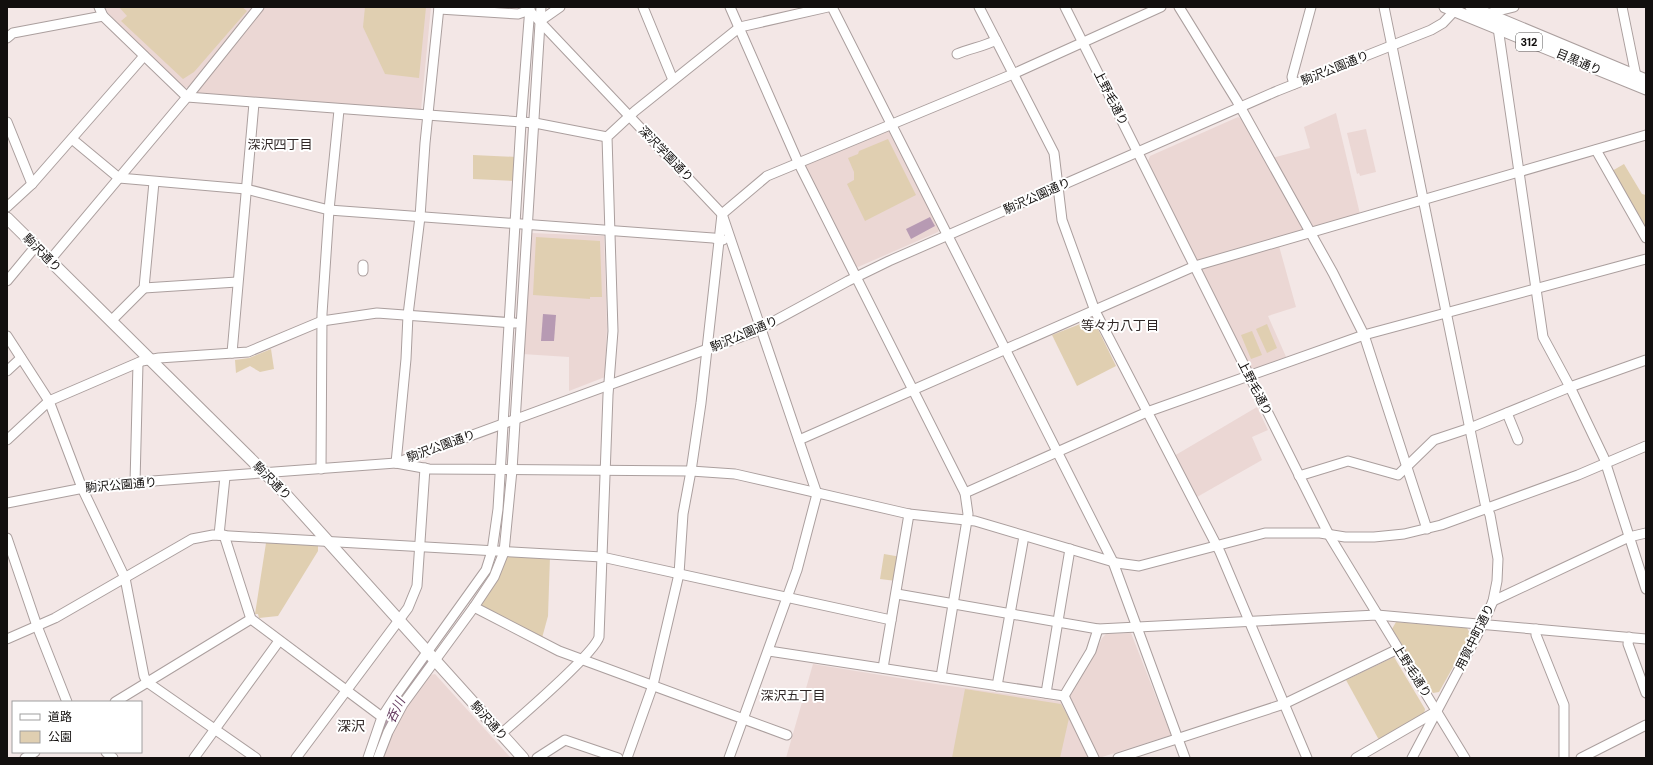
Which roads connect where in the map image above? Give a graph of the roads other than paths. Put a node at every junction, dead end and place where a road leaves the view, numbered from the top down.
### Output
1 (99, 7) edge
2 (259, 7) edge
3 (541, 7) edge
4 (560, 7) edge
5 (643, 7) edge
6 (730, 7) edge
7 (828, 7) edge
8 (832, 7) edge
9 (979, 7) edge
10 (1065, 7) edge
11 (1161, 7) edge
12 (1179, 7) edge
13 (1312, 7) edge
14 (1384, 7) edge
15 (1514, 7) edge
16 (1622, 7) edge
17 (439, 8) edge
18 (529, 8) edge
19 (1453, 8) edge
20 (1471, 12) edge
21 (1493, 12) edge
22 (103, 16) junction
23 (540, 21) junction
24 (740, 27) junction
25 (1498, 29) junction
26 (7, 38) edge
27 (996, 40) junction
28 (1083, 42) junction
29 (1392, 45) junction
30 (957, 54) dead end
31 (144, 56) junction
32 (1013, 74) junction
33 (1614, 77) junction
34 (1643, 77) edge
35 (673, 80) junction
36 (1294, 84) junction
37 (1646, 89) edge
38 (1646, 96) edge
39 (187, 97) junction
40 (254, 103) junction
41 (1240, 107) junction
42 (339, 110) junction
43 (428, 116) junction
44 (629, 116) junction
45 (7, 122) edge
46 (521, 123) junction
47 (535, 123) junction
48 (892, 124) junction
49 (1646, 135) edge
50 (607, 137) junction
51 (72, 139) junction
52 (1596, 150) junction
53 (1138, 152) junction
54 (798, 162) junction
55 (1518, 173) junction
56 (119, 178) junction
57 (154, 182) junction
58 (32, 184) junction
59 (1059, 186) junction
60 (246, 188) junction
61 (1424, 200) junction
62 (7, 207) edge
63 (329, 210) junction
64 (722, 214) junction
65 (420, 217) junction
66 (7, 218) edge
67 (515, 224) junction
68 (527, 224) junction
69 (609, 230) junction
70 (1310, 232) junction
71 (948, 235) junction
72 (1646, 238) edge
73 (719, 239) junction
74 (732, 242) junction
75 (36, 246) junction
76 (1646, 259) edge
77 (50, 260) junction
78 (1195, 266) junction
79 (855, 278) junction
80 (7, 281) edge
81 (237, 282) junction
82 (144, 288) junction
83 (1535, 290) junction
84 (1095, 310) junction
85 (1447, 313) junction
86 (408, 315) junction
87 (111, 321) junction
88 (322, 322) junction
89 (509, 323) junction
90 (520, 324) junction
91 (761, 329) junction
92 (1364, 335) junction
93 (7, 336) edge
94 (706, 350) junction
95 (1005, 350) junction
96 (232, 353) junction
97 (21, 358) junction
98 (151, 360) junction
99 (1646, 360) edge
100 (138, 363) junction
101 (7, 371) edge
102 (1249, 376) junction
103 (609, 384) junction
104 (1570, 387) junction
105 (912, 390) junction
106 (49, 401) junction
107 (1147, 412) junction
108 (1507, 413) junction
109 (514, 419) junction
110 (503, 423) junction
111 (1470, 428) junction
112 (7, 440) edge
113 (798, 440) junction
114 (1518, 440) dead end
115 (1646, 446) edge
116 (1057, 452) junction
117 (396, 463) junction
118 (1606, 463) junction
119 (1407, 466) junction
120 (424, 468) junction
121 (321, 469) junction
122 (500, 469) junction
123 (512, 470) junction
124 (691, 471) junction
125 (605, 472) junction
126 (266, 474) junction
127 (1299, 476) junction
128 (226, 477) junction
129 (135, 482) junction
130 (82, 488) junction
131 (965, 493) junction
132 (817, 494) junction
133 (7, 503) edge
134 (1488, 508) junction
135 (909, 514) junction
136 (967, 520) junction
137 (1427, 529) junction
138 (1646, 534) edge
139 (221, 535) junction
140 (1329, 535) junction
141 (1024, 536) junction
142 (1629, 537) junction
143 (7, 538) edge
144 (328, 542) junction
145 (1217, 546) junction
146 (420, 547) junction
147 (1070, 549) junction
148 (492, 551) junction
149 (504, 552) junction
150 (602, 557) junction
151 (1113, 562) junction
152 (679, 574) junction
153 (125, 578) junction
154 (1646, 589) edge
155 (897, 594) junction
156 (787, 598) junction
157 (1493, 601) junction
158 (953, 603) junction
159 (474, 607) junction
160 (1010, 614) junction
161 (1377, 615) junction
162 (251, 619) junction
163 (399, 620) junction
164 (891, 620) junction
165 (1249, 621) junction
166 (1058, 622) junction
167 (1483, 624) junction
168 (36, 626) junction
169 (1136, 627) junction
170 (1098, 629) junction
171 (1536, 629) junction
172 (1628, 637) junction
173 (7, 639) edge
174 (1646, 639) edge
175 (279, 640) junction
176 (1398, 649) junction
177 (427, 651) junction
178 (769, 651) junction
179 (582, 659) junction
180 (434, 660) junction
181 (883, 668) junction
182 (941, 677) junction
183 (147, 682) junction
184 (653, 685) junction
185 (997, 686) junction
186 (346, 690) junction
187 (1046, 693) junction
188 (1646, 693) edge
189 (1064, 696) junction
190 (67, 701) edge
191 (117, 701) edge
192 (1284, 704) junction
193 (1437, 712) junction
194 (382, 717) junction
195 (744, 720) junction
196 (1646, 725) edge
197 (214, 729) junction
198 (501, 734) junction
199 (786, 735) dead end
200 (1178, 739) junction
201 (194, 758) edge
202 (256, 758) edge
203 (296, 758) edge
204 (368, 758) edge
205 (378, 758) edge
206 (523, 758) edge
207 (537, 758) edge
208 (618, 758) edge
209 (627, 758) edge
210 (730, 758) edge
211 (1094, 758) edge
212 (1118, 758) edge
213 (1185, 758) edge
214 (1307, 758) edge
215 (1356, 758) edge
216 (1412, 758) edge
217 (1465, 758) edge
218 (1564, 758) edge
219 (1581, 758) edge

1 - 22 street
2 - 39 street
3 - 23 street
4 - 23 street
5 - 35 street
6 - 24 street
7 - 24 street
8 - 48 street
9 - 27 street
10 - 28 street, 上野毛通り
11 - 28 street
12 - 41 street
13 - 36 street
14 - 29 street, 用賀中町通り
15 - 21 street
16 - 34 street
17 - 18 street
17 - 43 street
18 - 23 street, 深沢学園通り
18 - 46 street
19 - 20 main road, 目黒通り / 312
19 - 29 street, 駒沢公園通り
20 - 21 main road, 目黒通り / 312
20 - 25 main road, 目黒通り / 312
21 - 25 street
21 - 34 main road, 目黒通り / 312
22 - 26 street
22 - 31 street
23 - 44 street, 深沢学園通り
23 - 47 street
24 - 35 street
24 - 54 street
25 - 33 main road, 目黒通り / 312
25 - 55 street
27 - 30 street
27 - 32 street
28 - 32 street
28 - 53 street, 上野毛通り
29 - 36 street, 駒沢公園通り
29 - 61 street, 用賀中町通り
31 - 39 street
31 - 51 street
32 - 48 street
32 - 59 street
33 - 37 main road, 目黒通り / 312
33 - 38 main road
35 - 44 street
36 - 41 street, 駒沢公園通り
39 - 40 street
39 - 56 street
40 - 42 street
40 - 60 street
41 - 53 street, 駒沢公園通り
41 - 70 street
42 - 43 street
42 - 63 street
43 - 46 street
43 - 65 street
44 - 50 street
44 - 64 street, 深沢学園通り
45 - 58 street
46 - 47 street
46 - 67 street
47 - 50 street
47 - 68 street
48 - 54 street
48 - 71 street
49 - 52 street
50 - 69 street
51 - 56 street
51 - 58 street
52 - 55 street
52 - 72 street
53 - 59 street, 駒沢公園通り
53 - 78 street, 上野毛通り
54 - 64 street
54 - 79 street
55 - 61 street
55 - 83 street
56 - 57 street
56 - 77 street
57 - 60 street
57 - 82 street
58 - 62 street
59 - 71 street, 駒沢公園通り
59 - 84 street
60 - 63 street
60 - 81 street
61 - 70 street
61 - 85 street, 用賀中町通り
63 - 65 street
63 - 88 street
64 - 73 street
64 - 74 street, 深沢学園通り
65 - 67 street
65 - 86 street
66 - 75 main road, 駒沢通り
67 - 68 street
67 - 89 street
68 - 69 street
68 - 90 street
69 - 73 street
69 - 103 street
70 - 78 street
70 - 92 street
71 - 79 street, 駒沢公園通り
71 - 95 street
73 - 74 street
73 - 94 street
74 - 91 street, 深沢学園通り
75 - 77 main road, 駒沢通り
75 - 80 street
76 - 83 street
77 - 87 main road, 駒沢通り
78 - 84 street
78 - 102 street, 上野毛通り
79 - 91 street, 駒沢公園通り
79 - 105 street
81 - 82 street
81 - 96 street
82 - 87 street
83 - 85 street
83 - 104 street
84 - 95 street
84 - 107 street
85 - 92 street
85 - 111 street, 用賀中町通り
86 - 88 street
86 - 89 street
86 - 117 street
87 - 98 main road, 駒沢通り
88 - 96 street
88 - 121 street
89 - 90 street
89 - 110 street
90 - 109 street
91 - 94 street, 駒沢公園通り
91 - 113 street, 深沢学園通り
92 - 102 street
92 - 119 street
93 - 97 street
94 - 103 street, 駒沢公園通り
94 - 124 street
95 - 105 street
95 - 116 street
96 - 98 street
97 - 101 street
97 - 106 street
98 - 100 street
98 - 126 main road, 駒沢通り
99 - 104 street
100 - 106 street
100 - 129 street
102 - 107 street
102 - 127 street, 上野毛通り
103 - 109 street, 駒沢公園通り
103 - 125 street
104 - 108 street
104 - 118 street
105 - 113 street
105 - 131 street
106 - 112 street
106 - 130 street
107 - 116 street
107 - 145 street
108 - 111 street
108 - 114 street
109 - 110 street, 駒沢公園通り
109 - 123 street
110 - 117 street, 駒沢公園通り
110 - 122 street
111 - 119 street
111 - 134 street, 用賀中町通り
113 - 132 street, 深沢学園通り
115 - 118 street
116 - 131 street
116 - 151 street
117 - 120 street
117 - 121 street, 駒沢公園通り
118 - 134 street
118 - 142 street
119 - 127 street
119 - 137 street
120 - 122 street
120 - 146 street
121 - 126 street, 駒沢公園通り
122 - 123 street
122 - 148 street
123 - 125 street
123 - 149 street
124 - 125 street
124 - 132 street
124 - 152 street
125 - 150 street
126 - 128 street, 駒沢公園通り
126 - 144 main road, 駒沢通り
127 - 140 street, 上野毛通り
128 - 129 street, 駒沢公園通り
128 - 139 street
129 - 130 street, 駒沢公園通り
130 - 133 street, 駒沢公園通り
130 - 153 street
131 - 136 street
132 - 135 street
132 - 156 street
134 - 137 street
134 - 157 street, 用賀中町通り
135 - 136 street
135 - 155 street
136 - 141 street
136 - 158 street
137 - 140 street
138 - 142 street
139 - 144 street
139 - 153 street
139 - 162 street
140 - 145 street
140 - 161 street, 上野毛通り
141 - 147 street
141 - 160 street
142 - 154 street
142 - 157 street
143 - 168 street
144 - 146 street
144 - 163 main road, 駒沢通り
145 - 151 street
145 - 165 street
146 - 148 street
146 - 163 street
147 - 151 street
147 - 166 street
148 - 149 street
148 - 177 street
149 - 150 street
149 - 159 street
150 - 152 street
150 - 179 street
151 - 169 street
152 - 156 street
152 - 184 street
153 - 168 street
153 - 183 street
155 - 158 street
155 - 164 street
156 - 164 street
156 - 178 street
157 - 167 street, 用賀中町通り
158 - 160 street
158 - 182 street
159 - 179 street
159 - 180 street
160 - 166 street
160 - 185 street
161 - 165 street
161 - 167 street
161 - 176 street, 上野毛通り
162 - 175 street
162 - 183 street
163 - 177 main road, 駒沢通り
163 - 186 street
164 - 181 street
165 - 169 street
165 - 192 street
166 - 170 street
166 - 187 street
167 - 171 street
167 - 193 street, 用賀中町通り
168 - 173 street
168 - 190 street
169 - 170 street
169 - 200 street
170 - 189 street
171 - 172 street
171 - 218 street
172 - 174 street
172 - 188 street
175 - 186 street
175 - 197 street
176 - 192 street
176 - 193 street, 上野毛通り
177 - 180 main road, 駒沢通り
177 - 194 street
178 - 181 street
178 - 195 street
179 - 184 street
179 - 198 street
180 - 198 main road, 駒沢通り
180 - 205 street
181 - 182 street
182 - 185 street
183 - 191 street
183 - 197 street
184 - 195 street
184 - 209 street
185 - 187 street
186 - 194 street
186 - 203 street
187 - 189 street
189 - 211 street
192 - 200 street
192 - 214 street
193 - 215 street
193 - 216 street, 用賀中町通り
193 - 217 street, 上野毛通り
194 - 204 street
195 - 199 street
195 - 210 street
196 - 219 street
197 - 201 street
197 - 202 street
198 - 206 main road, 駒沢通り
200 - 212 street
200 - 213 street
207 - 208 street

